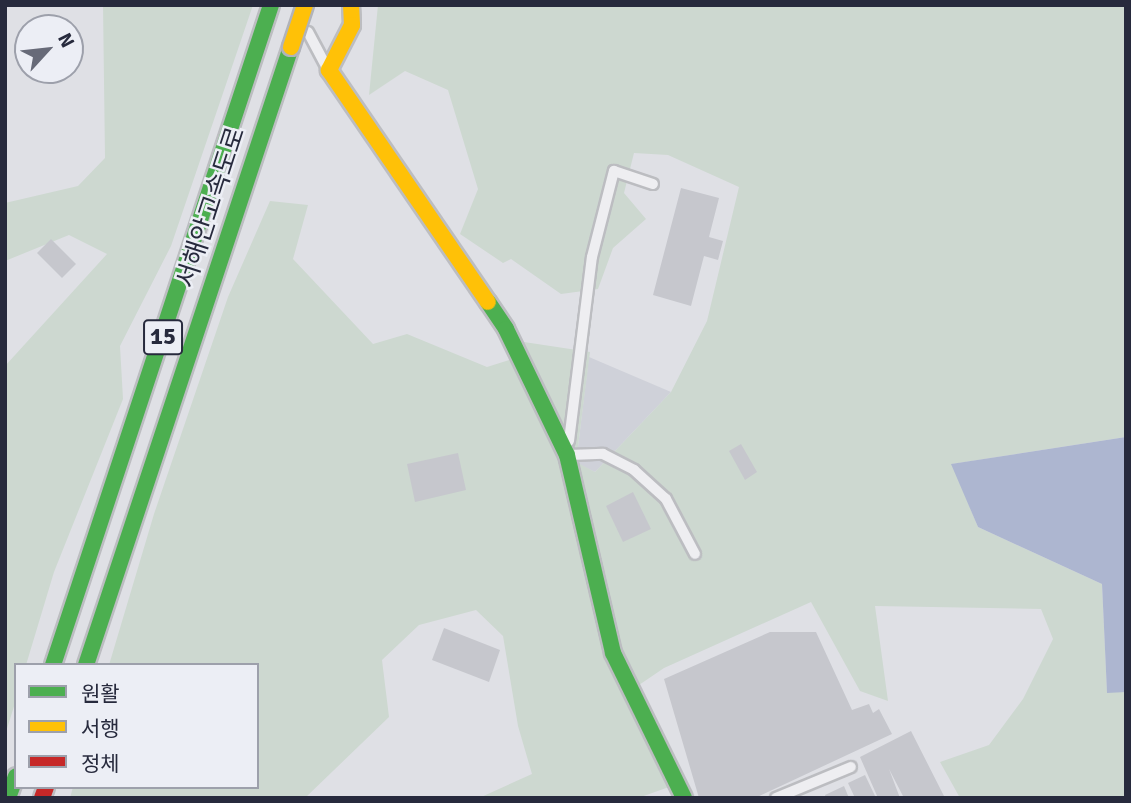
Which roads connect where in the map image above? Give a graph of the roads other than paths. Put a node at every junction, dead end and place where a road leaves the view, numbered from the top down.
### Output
1 (292, 5) edge
2 (305, 5) edge
3 (351, 5) edge
4 (271, 7) edge
5 (329, 70) junction
6 (653, 184) dead end
7 (567, 455) junction
8 (695, 554) dead end
9 (54, 663) edge
10 (87, 663) edge
11 (851, 766) dead end
12 (684, 798) edge
13 (776, 798) edge

1 - 5 lane
2 - 10 main road, 서해안고속도로 / 15, bridge
3 - 5 main road
4 - 9 main road, 서해안고속도로 / 15
5 - 7 main road
6 - 7 lane
7 - 8 lane
7 - 12 main road
11 - 13 lane

